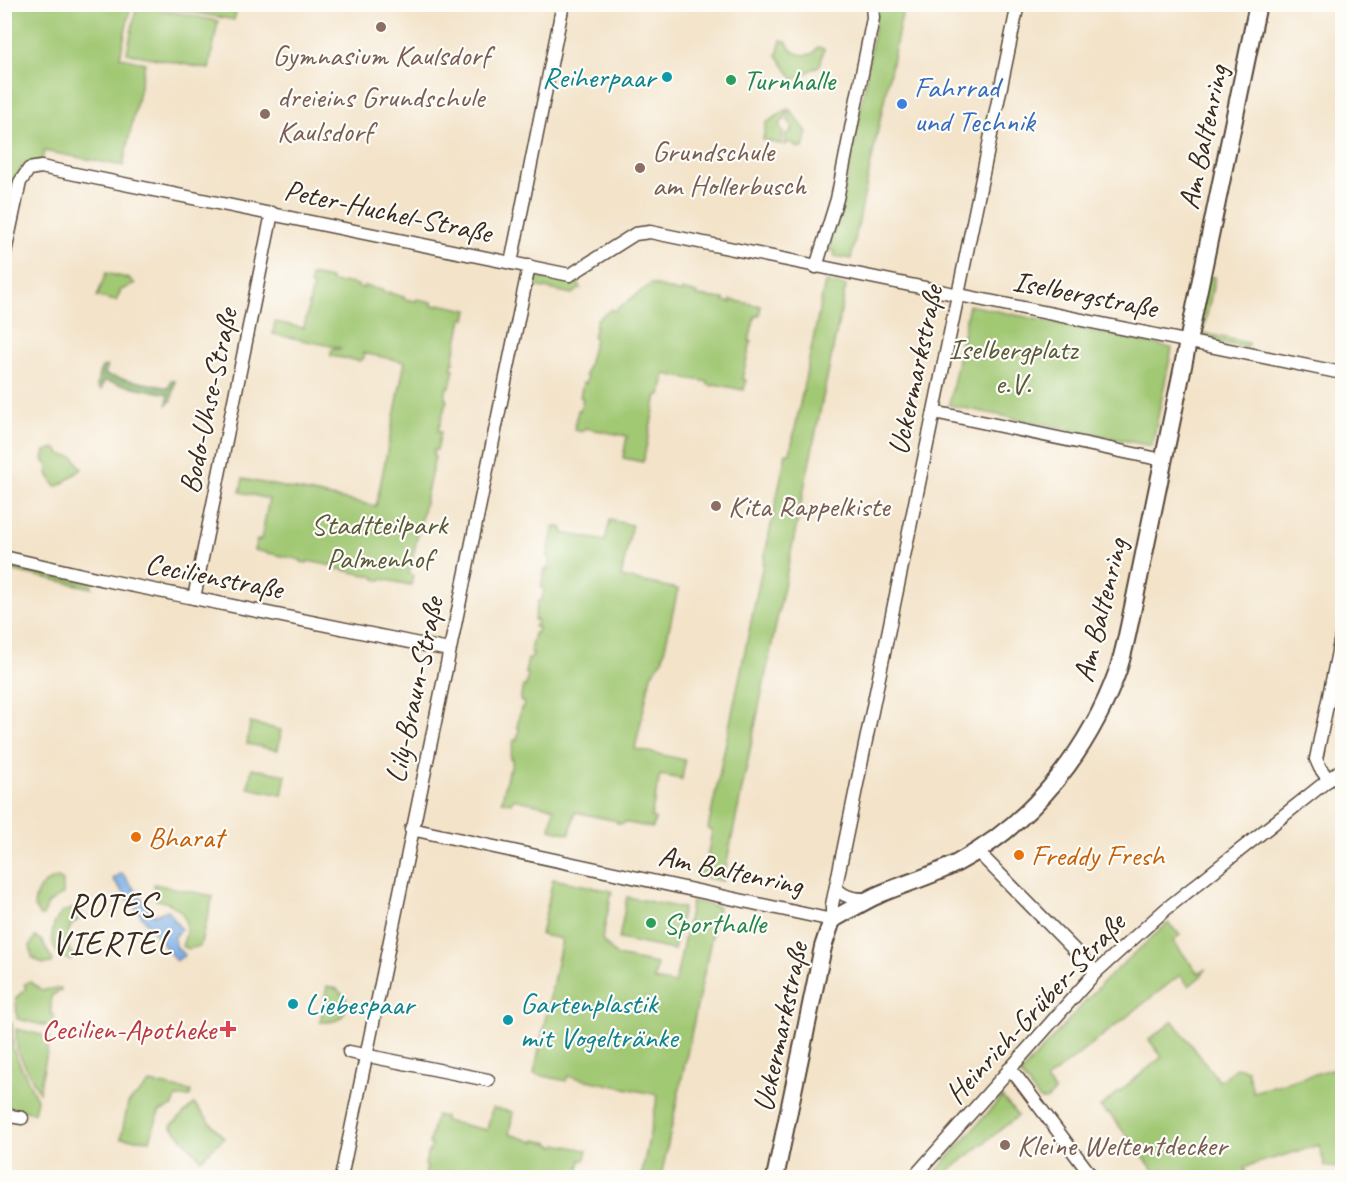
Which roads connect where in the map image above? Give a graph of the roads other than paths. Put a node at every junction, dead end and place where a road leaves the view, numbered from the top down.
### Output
1 (562, 4) edge
2 (872, 4) edge
3 (1018, 4) edge
4 (1258, 4) edge
5 (272, 213) junction
6 (4, 257) edge
7 (512, 263) junction
8 (529, 266) junction
9 (816, 267) junction
10 (959, 295) junction
11 (1188, 340) junction
12 (1342, 373) edge
13 (934, 412) junction
14 (1163, 460) junction
15 (4, 557) edge
16 (194, 598) junction
17 (1342, 632) edge
18 (449, 650) junction
19 (1342, 769) edge
20 (1329, 780) junction
21 (411, 829) junction
22 (977, 851) junction
23 (836, 888) junction
24 (869, 899) junction
25 (832, 920) junction
26 (1096, 972) junction
27 (349, 1052) dead end
28 (366, 1055) junction
29 (1009, 1069) junction
30 (488, 1080) dead end
31 (4, 1115) edge
32 (22, 1118) dead end
33 (341, 1178) edge
34 (776, 1178) edge
35 (913, 1178) edge
36 (1093, 1178) edge

1 - 7 street
2 - 9 street
3 - 10 street, Uckermarkstraße
4 - 11 street, Am Baltenring
5 - 6 street, Peter-Huchel-Straße
5 - 7 street, Peter-Huchel-Straße
5 - 16 street, Bodo-Uhse-Straße
7 - 8 street, Peter-Huchel-Straße
8 - 9 street, Peter-Huchel-Straße
8 - 18 street, Lily-Braun-Straße
9 - 10 street, Iselbergstraße
10 - 11 street, Iselbergstraße
10 - 13 street, Uckermarkstraße
11 - 12 street, Iselbergstraße
11 - 14 street, Am Baltenring
13 - 14 street
13 - 23 street, Uckermarkstraße
14 - 22 street, Am Baltenring
15 - 16 street, Cecilienstraße
16 - 18 street, Cecilienstraße
17 - 20 street
18 - 21 street, Lily-Braun-Straße
19 - 20 street, Heinrich-Grüber-Straße
20 - 26 street, Heinrich-Grüber-Straße
21 - 25 street, Am Baltenring
21 - 28 street, Lily-Braun-Straße
22 - 24 street, Am Baltenring
22 - 26 street
23 - 24 street
23 - 25 street, Uckermarkstraße
24 - 25 street, Am Baltenring
25 - 34 street, Uckermarkstraße
26 - 29 street, Heinrich-Grüber-Straße
27 - 28 street
28 - 30 street
28 - 33 street, Lily-Braun-Straße
29 - 35 street, Heinrich-Grüber-Straße
29 - 36 street
31 - 32 street

